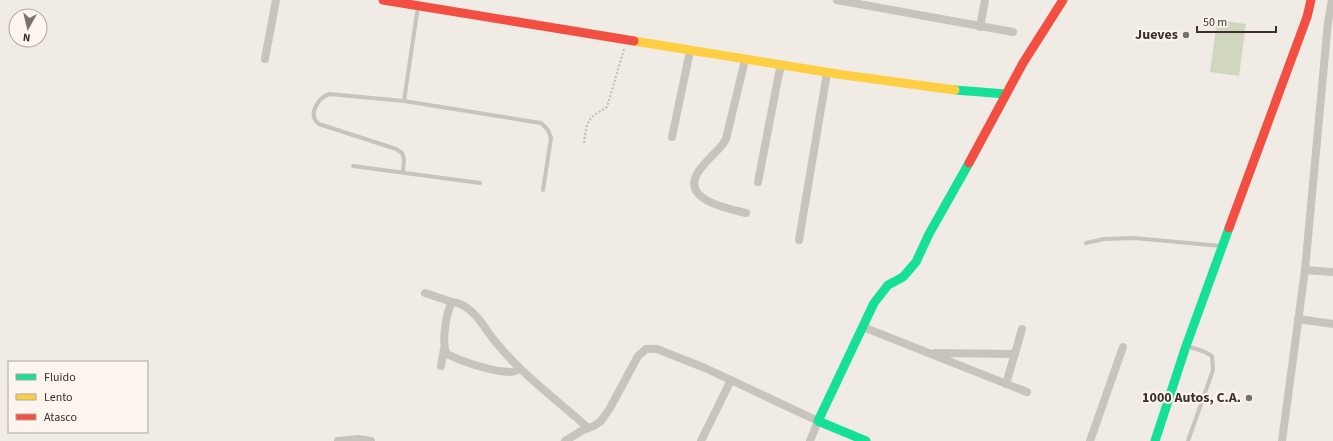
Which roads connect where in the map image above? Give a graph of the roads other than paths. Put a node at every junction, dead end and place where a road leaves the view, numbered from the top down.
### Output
1 (276, 0) edge
2 (383, 0) edge
3 (837, 0) edge
4 (985, 0) edge
5 (1063, 0) edge
6 (1311, 0) edge
7 (1332, 0) edge
8 (418, 6) junction
9 (980, 27) junction
10 (1013, 32) dead end
11 (690, 50) junction
12 (265, 59) dead end
13 (745, 60) junction
14 (782, 65) junction
15 (827, 73) junction
16 (1006, 94) junction
17 (404, 101) junction
18 (672, 137) dead end
19 (353, 166) dead end
20 (403, 172) junction
21 (758, 182) dead end
22 (480, 183) dead end
23 (543, 190) dead end
24 (746, 214) dead end
25 (799, 240) dead end
26 (1086, 243) dead end
27 (1223, 246) junction
28 (1305, 270) junction
29 (1333, 272) edge
30 (425, 293) dead end
31 (452, 302) junction
32 (1298, 319) junction
33 (1333, 324) edge
34 (863, 327) junction
35 (1022, 329) dead end
36 (1186, 346) junction
37 (1123, 347) dead end
38 (444, 349) junction
39 (931, 353) junction
40 (1015, 354) junction
41 (441, 366) dead end
42 (519, 369) junction
43 (731, 380) junction
44 (1006, 384) junction
45 (1027, 392) dead end
46 (818, 421) junction
47 (588, 428) junction
48 (338, 441) edge
49 (371, 441) edge
50 (566, 441) edge
51 (701, 441) edge
52 (810, 441) edge
53 (866, 441) edge
54 (1090, 441) edge
55 (1155, 441) edge
56 (1188, 441) edge
57 (1282, 441) edge

1 - 12 street
2 - 8 street
3 - 9 street
4 - 9 street
5 - 16 street
6 - 27 street
7 - 28 street
8 - 11 street
8 - 17 lane
9 - 10 street
11 - 13 street
11 - 18 street
13 - 14 street
13 - 24 street
14 - 15 street
14 - 21 street
15 - 16 street
15 - 25 street
16 - 34 street
17 - 20 lane
17 - 23 lane
19 - 20 lane
20 - 22 lane
26 - 27 lane
27 - 36 street
28 - 29 street
28 - 32 street
30 - 31 street
31 - 38 street
31 - 42 street
32 - 33 street
32 - 57 street
34 - 39 street
34 - 46 street
35 - 40 street
36 - 55 street
36 - 56 lane
37 - 54 street
38 - 41 street
38 - 42 street
39 - 40 street
39 - 44 street
40 - 44 street
42 - 47 street
43 - 46 street
43 - 47 street
43 - 51 street
44 - 45 street
46 - 52 street
46 - 53 street
47 - 50 street
48 - 49 street

